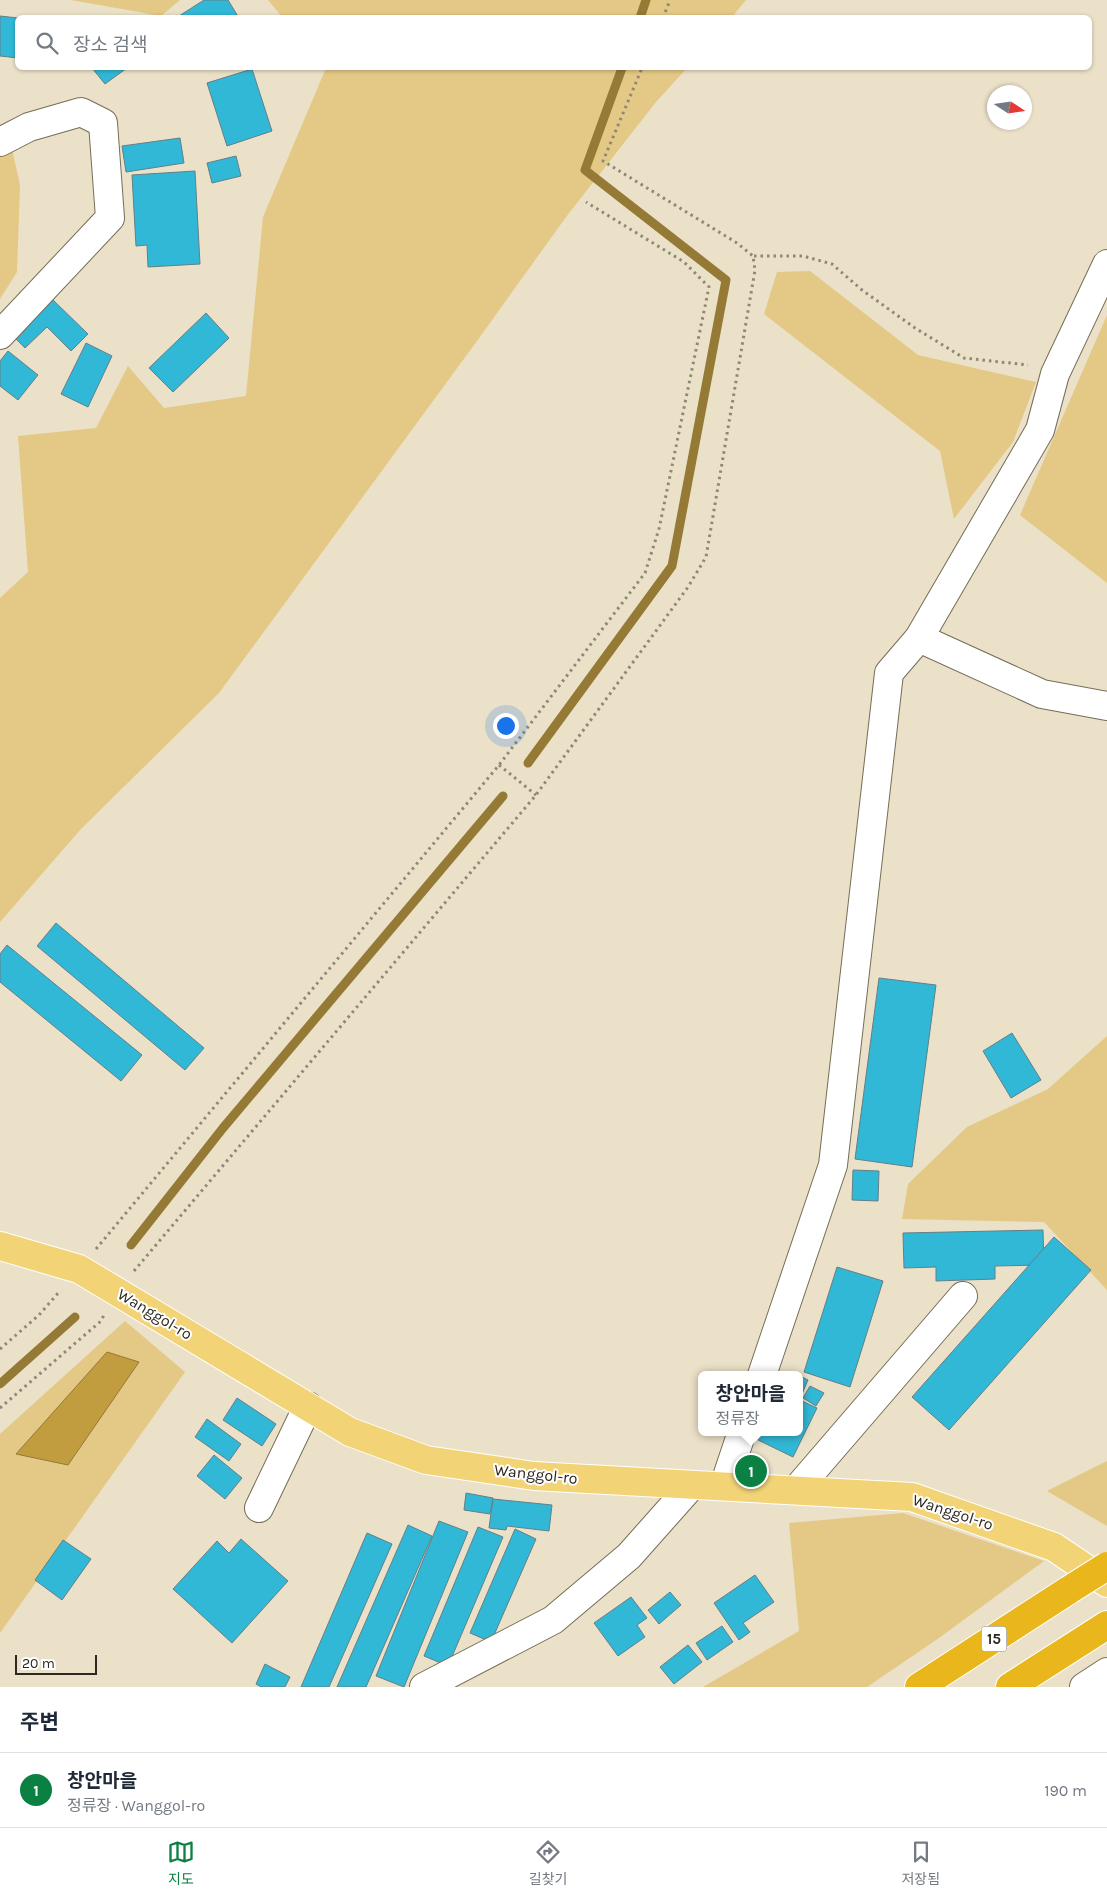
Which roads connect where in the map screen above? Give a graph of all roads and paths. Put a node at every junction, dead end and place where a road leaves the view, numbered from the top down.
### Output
1 (670, 0) edge
2 (665, 15) edge
3 (641, 70) edge
4 (0, 142) edge
5 (586, 202) dead end
6 (753, 256) junction
7 (1107, 264) edge
8 (0, 335) edge
9 (1055, 374) junction
10 (919, 638) junction
11 (1107, 706) edge
12 (499, 765) junction
13 (536, 795) junction
14 (0, 1246) edge
15 (79, 1269) junction
16 (117, 1292) junction
17 (963, 1296) dead end
18 (0, 1349) edge
19 (763, 1371) edge
20 (308, 1406) junction
21 (0, 1408) edge
22 (741, 1436) edge
23 (692, 1485) junction
24 (724, 1486) junction
25 (796, 1490) junction
26 (259, 1508) dead end
27 (1107, 1566) edge
28 (1107, 1583) edge
29 (1107, 1625) edge
30 (1107, 1672) edge
31 (424, 1687) edge
32 (919, 1687) edge
33 (1010, 1687) edge
34 (1084, 1687) edge

1 - 2 path
3 - 6 path
4 - 8 street
5 - 12 path
6 - 9 path
6 - 13 path
7 - 9 street
9 - 10 street
10 - 11 street
10 - 19 street
12 - 13 path
12 - 15 path
13 - 16 path
14 - 15 main road, Wanggol-ro
15 - 16 main road, Wanggol-ro
15 - 18 path
16 - 20 main road, Wanggol-ro
16 - 21 path
17 - 25 street
20 - 23 main road, Wanggol-ro
20 - 26 street
22 - 24 street
23 - 24 main road, Wanggol-ro
23 - 31 street
24 - 25 main road, Wanggol-ro
25 - 28 main road, Wanggol-ro
27 - 32 highway, 15, bridge
29 - 33 highway
30 - 34 street

